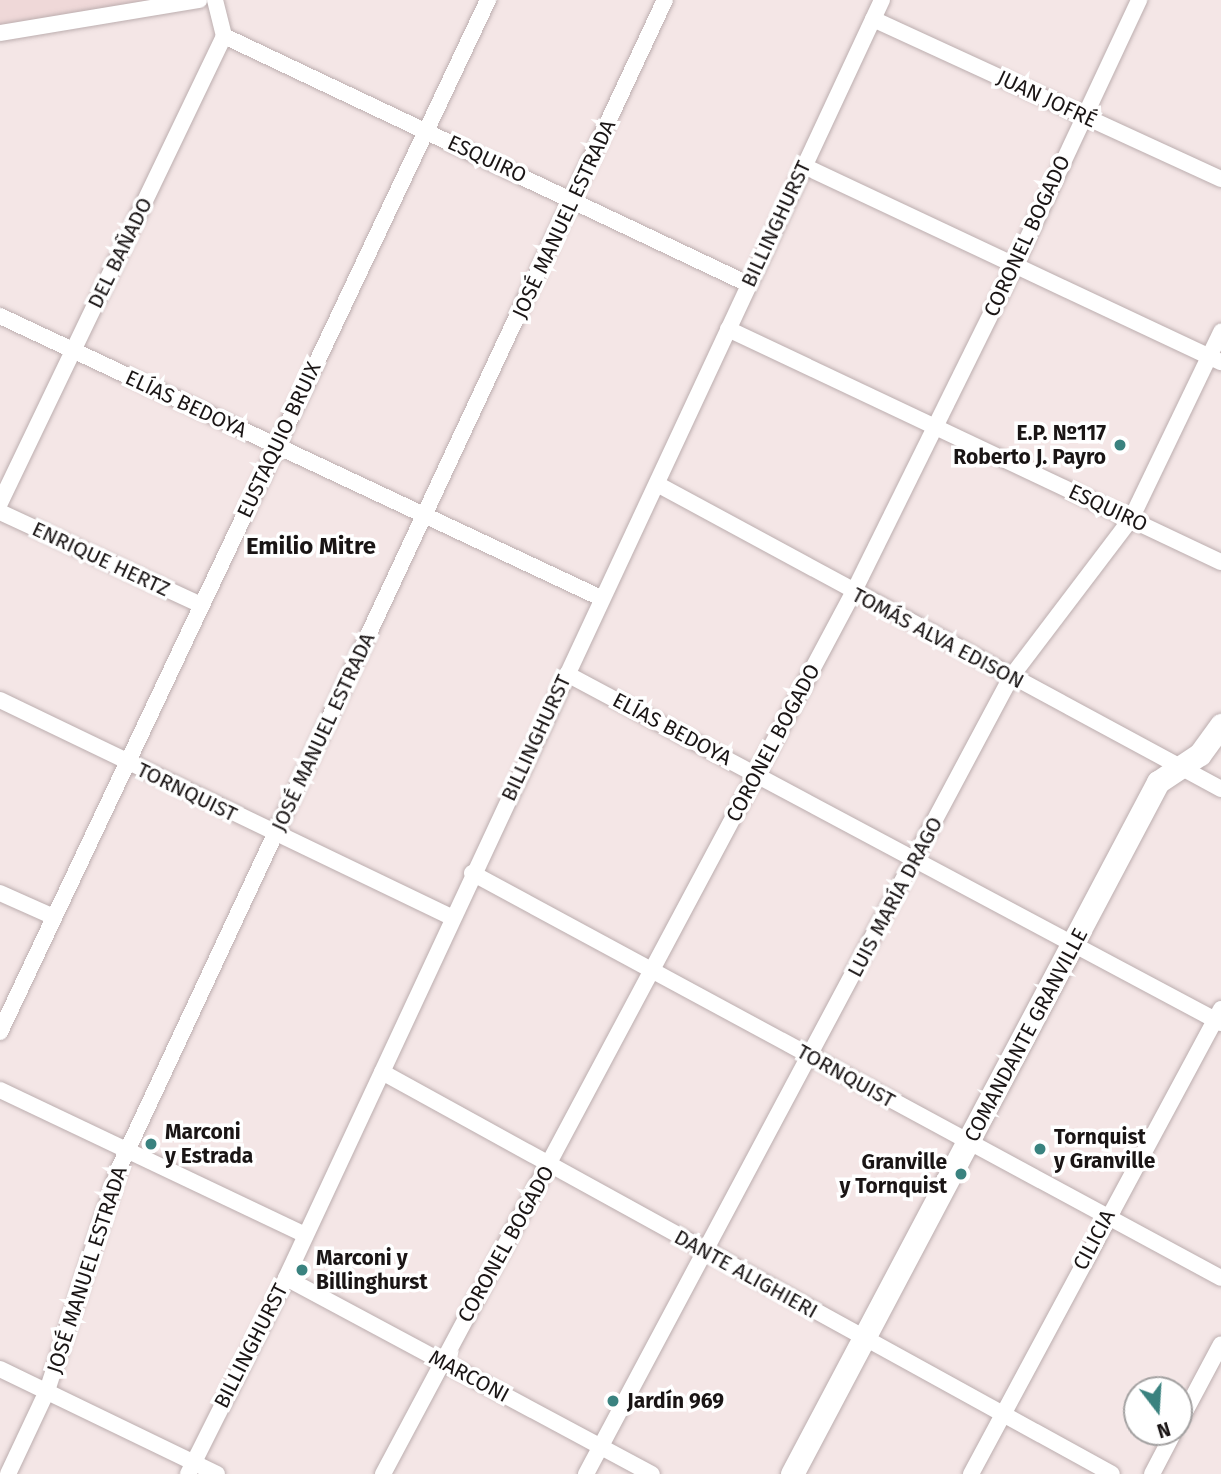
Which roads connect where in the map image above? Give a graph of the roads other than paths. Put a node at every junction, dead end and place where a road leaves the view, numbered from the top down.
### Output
1 (198, 0) edge
2 (215, 0) edge
3 (488, 0) edge
4 (665, 0) edge
5 (882, 0) edge
6 (1139, 0) edge
7 (873, 19) junction
8 (0, 33) edge
9 (225, 36) junction
10 (1084, 116) junction
11 (426, 131) junction
12 (804, 166) junction
13 (1221, 179) edge
14 (573, 200) junction
15 (1015, 265) junction
16 (748, 284) junction
17 (0, 316) edge
18 (728, 329) junction
19 (1221, 332) edge
20 (73, 350) junction
21 (1215, 359) edge
22 (936, 428) junction
23 (275, 446) junction
24 (657, 484) junction
25 (0, 503) edge
26 (0, 512) edge
27 (423, 517) junction
28 (1131, 519) junction
29 (1221, 562) edge
30 (853, 593) junction
31 (601, 598) junction
32 (201, 605) junction
33 (566, 674) junction
34 (1011, 677) junction
35 (0, 701) edge
36 (1221, 725) edge
37 (127, 763) junction
38 (1179, 767) junction
39 (757, 773) junction
40 (1221, 789) edge
41 (275, 836) junction
42 (917, 859) junction
43 (472, 873) junction
44 (0, 893) edge
45 (54, 917) junction
46 (450, 917) junction
47 (1075, 942) junction
48 (652, 969) junction
49 (1219, 1017) edge
50 (0, 1032) edge
51 (810, 1056) junction
52 (382, 1072) junction
53 (0, 1090) edge
54 (970, 1143) junction
55 (129, 1149) junction
56 (548, 1167) junction
57 (1107, 1215) junction
58 (303, 1234) junction
59 (705, 1251) junction
60 (286, 1278) junction
61 (1221, 1278) edge
62 (863, 1338) junction
63 (1221, 1343) edge
64 (442, 1362) junction
65 (0, 1369) edge
66 (47, 1391) junction
67 (1193, 1396) edge
68 (1003, 1414) junction
69 (1167, 1446) edge
70 (601, 1447) junction
71 (190, 1468) edge
72 (8, 1474) edge
73 (217, 1474) edge
74 (383, 1474) edge
75 (586, 1474) edge
76 (652, 1474) edge
77 (792, 1474) edge
78 (971, 1474) edge
79 (1112, 1474) edge
80 (1152, 1474) edge

1 - 8 street
2 - 9 street
3 - 11 street, EUSTAQUIO BRUIX
4 - 14 street, JOSÉ MANUEL ESTRADA
5 - 7 street, BILLINGHURST
6 - 10 street, CORONEL BOGADO
7 - 10 street, JUAN JOFRÉ
7 - 12 street, BILLINGHURST
9 - 11 street, ESQUIRO
9 - 20 street, DEL BAÑADO
10 - 13 street, JUAN JOFRÉ
10 - 15 street, CORONEL BOGADO
11 - 14 street, ESQUIRO
11 - 23 street, EUSTAQUIO BRUIX
12 - 15 street
12 - 16 street, BILLINGHURST
14 - 16 street, ESQUIRO
14 - 27 street, JOSÉ MANUEL ESTRADA
15 - 21 street
15 - 22 street, CORONEL BOGADO
16 - 18 street, BILLINGHURST
17 - 20 street, ELÍAS BEDOYA
18 - 22 street, ESQUIRO
18 - 24 street, BILLINGHURST
19 - 21 street, LUIS MARÍA DRAGO
20 - 23 street, ELÍAS BEDOYA
20 - 25 street, DEL BAÑADO
21 - 28 street, LUIS MARÍA DRAGO
22 - 28 street, ESQUIRO
22 - 30 street, CORONEL BOGADO
23 - 27 street, ELÍAS BEDOYA
23 - 32 street, EUSTAQUIO BRUIX
24 - 30 street, TOMÁS ALVA EDISON
24 - 31 street, BILLINGHURST
26 - 32 street, ENRIQUE HERTZ
27 - 31 street, ELÍAS BEDOYA
27 - 41 street, JOSÉ MANUEL ESTRADA
28 - 29 street, ESQUIRO
28 - 34 street, LUIS MARÍA DRAGO
30 - 34 street, TOMÁS ALVA EDISON
30 - 39 street, CORONEL BOGADO
31 - 33 street, BILLINGHURST
32 - 37 street, EUSTAQUIO BRUIX
33 - 39 street, ELÍAS BEDOYA
33 - 43 street, BILLINGHURST
34 - 38 street, TOMÁS ALVA EDISON
34 - 42 street, LUIS MARÍA DRAGO
35 - 37 street, TORNQUIST
36 - 38 street, COMANDANTE GRANVILLE
37 - 41 street, TORNQUIST
37 - 45 street, EUSTAQUIO BRUIX
38 - 40 street, TOMÁS ALVA EDISON
38 - 47 street, COMANDANTE GRANVILLE
39 - 42 street, ELÍAS BEDOYA
39 - 48 street, CORONEL BOGADO
41 - 46 street, TORNQUIST
41 - 55 street, JOSÉ MANUEL ESTRADA
42 - 47 street, ELÍAS BEDOYA
42 - 51 street, LUIS MARÍA DRAGO
43 - 46 street, BILLINGHURST
43 - 48 street, TORNQUIST
44 - 45 street
45 - 50 street, EUSTAQUIO BRUIX
46 - 52 street, BILLINGHURST
47 - 49 street, ELÍAS BEDOYA
47 - 54 street, COMANDANTE GRANVILLE
48 - 51 street, TORNQUIST
48 - 56 street, CORONEL BOGADO
49 - 57 street, CILICIA
51 - 54 street, TORNQUIST
51 - 59 street, LUIS MARÍA DRAGO
52 - 56 street, DANTE ALIGHIERI
52 - 58 street, BILLINGHURST
53 - 55 street
54 - 57 street, TORNQUIST
54 - 62 street, COMANDANTE GRANVILLE
55 - 58 street
55 - 66 street, JOSÉ MANUEL ESTRADA
56 - 59 street, DANTE ALIGHIERI
56 - 64 street, CORONEL BOGADO
57 - 61 street, TORNQUIST
57 - 68 street, CILICIA
58 - 60 street, BILLINGHURST
59 - 62 street, DANTE ALIGHIERI
59 - 70 street, LUIS MARÍA DRAGO
60 - 64 street, MARCONI
60 - 71 street, BILLINGHURST
62 - 68 street, DANTE ALIGHIERI
62 - 77 street, COMANDANTE GRANVILLE
63 - 67 street
64 - 70 street, MARCONI
64 - 74 street, CORONEL BOGADO
65 - 66 street
66 - 71 street
66 - 72 street, JOSÉ MANUEL ESTRADA
68 - 78 street, CILICIA
68 - 79 street, DANTE ALIGHIERI
69 - 80 street
70 - 75 street, LUIS MARÍA DRAGO
70 - 76 street, MARCONI
71 - 73 street

